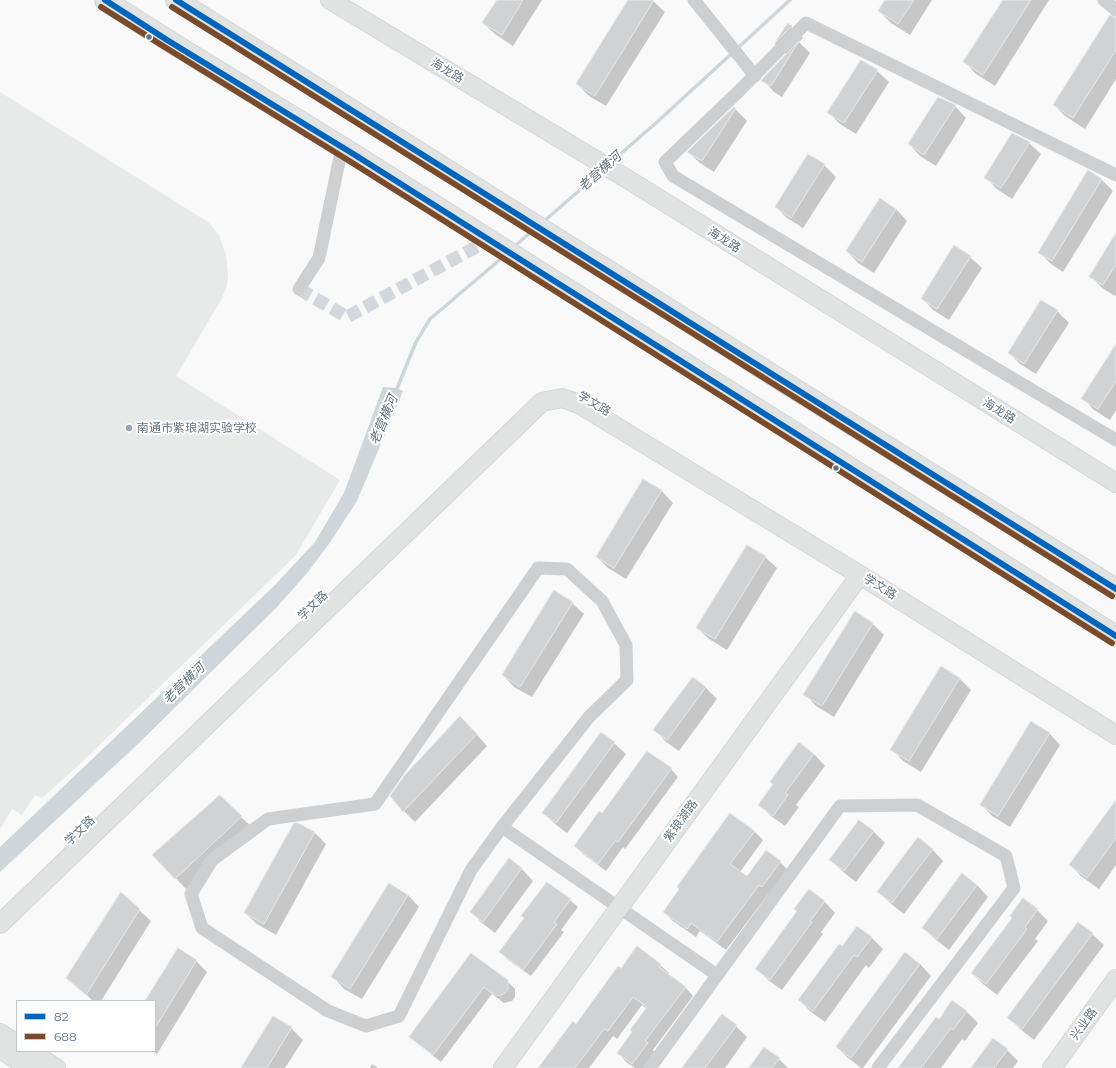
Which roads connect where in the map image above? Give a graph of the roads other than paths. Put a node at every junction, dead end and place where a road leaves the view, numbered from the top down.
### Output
1 (104, 0) edge
2 (176, 0) edge
3 (330, 0) edge
4 (694, 0) edge
5 (1104, 0) edge
6 (1116, 10) edge
7 (755, 76) junction
8 (342, 147) junction
9 (1116, 175) edge
10 (299, 289) dead end
11 (1116, 440) edge
12 (644, 442) junction
13 (1116, 483) edge
14 (860, 574) junction
15 (1116, 589) edge
16 (1116, 636) edge
17 (1116, 735) edge
18 (502, 827) junction
19 (0, 908) edge
20 (619, 908) junction
21 (0, 924) edge
22 (717, 975) junction
23 (1116, 979) edge
24 (1116, 996) edge
25 (0, 1033) edge
26 (16, 1043) edge
27 (0, 1049) edge
28 (30, 1052) edge
29 (30, 1068) edge
30 (56, 1068) edge
31 (503, 1068) edge
32 (650, 1068) edge
33 (878, 1068) edge
34 (1052, 1068) edge
35 (1064, 1068) edge

1 - 8 main road
2 - 15 main road
3 - 13 street, 海龙路
4 - 7 street
5 - 6 street
7 - 9 street
7 - 11 street
8 - 10 street
8 - 16 main road
12 - 14 street, 学文路
12 - 19 street, 学文路
12 - 21 street, 学文路
14 - 17 street, 学文路
14 - 20 street, 紫琅湖路
18 - 18 street
18 - 20 street
20 - 22 street
20 - 31 street, 紫琅湖路
22 - 32 street
22 - 33 street
23 - 34 street, 兴业路
24 - 35 street, 兴业路
25 - 26 street
27 - 29 street
28 - 30 street

